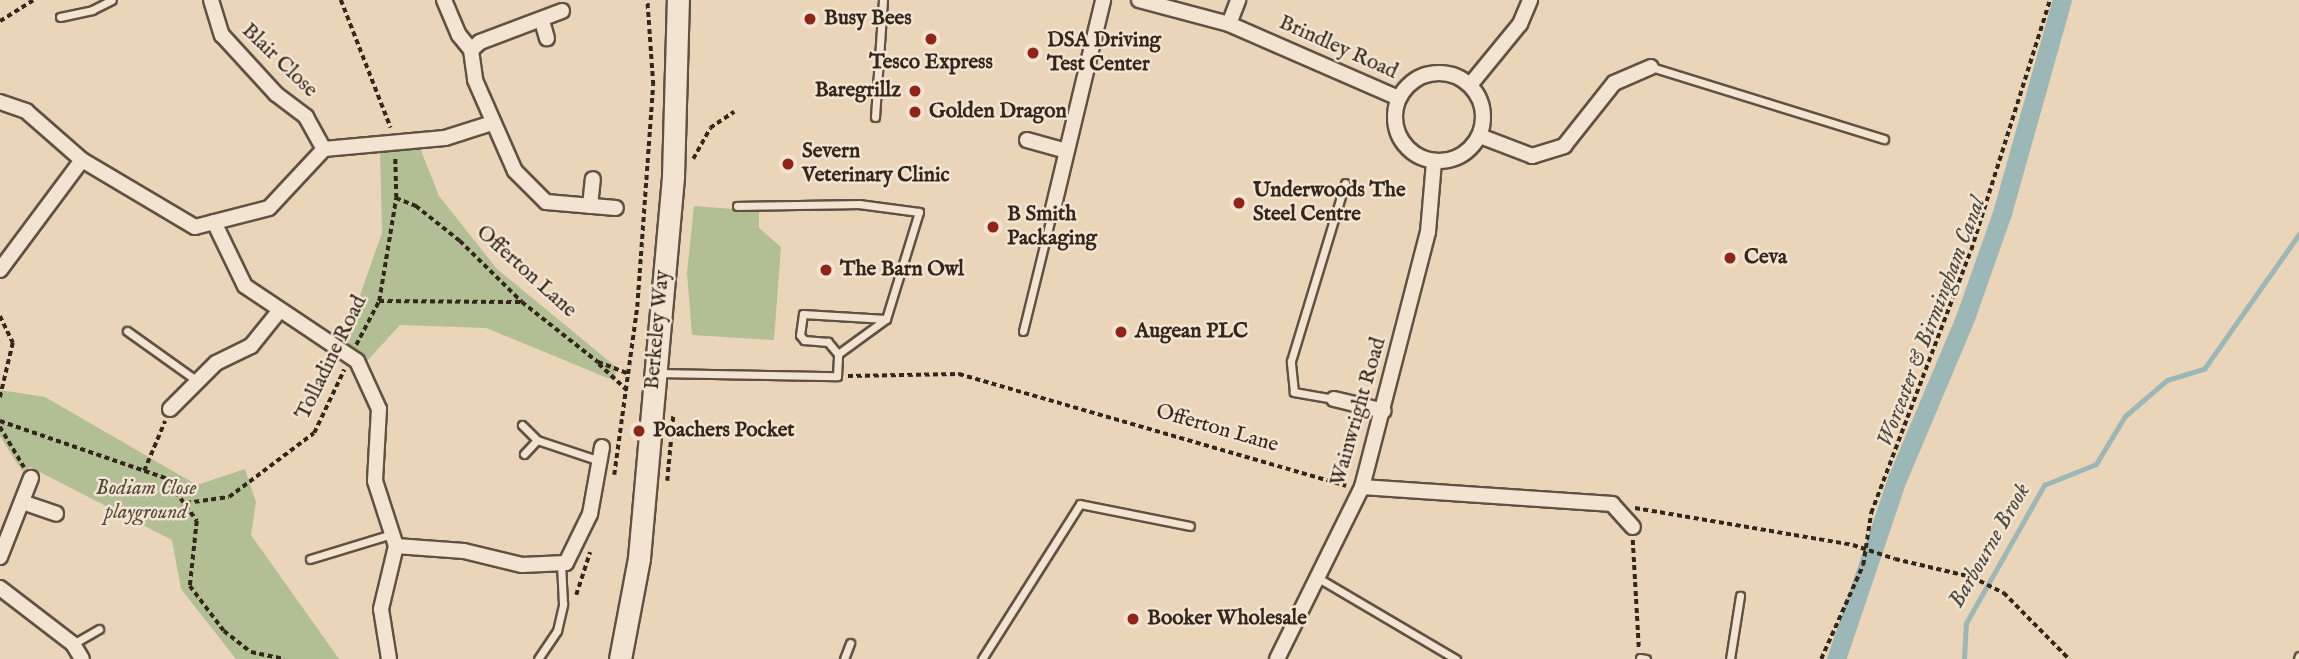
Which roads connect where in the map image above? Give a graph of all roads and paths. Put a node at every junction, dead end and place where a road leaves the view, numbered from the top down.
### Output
1 (33, 0) edge
2 (112, 0) edge
3 (211, 0) edge
4 (341, 0) edge
5 (443, 0) edge
6 (647, 0) edge
7 (678, 0) edge
8 (883, 0) edge
9 (1104, 0) edge
10 (1139, 0) edge
11 (1238, 0) edge
12 (1530, 0) edge
13 (2050, 0) edge
14 (562, 11) dead end
15 (60, 17) dead end
16 (0, 21) edge
17 (542, 21) junction
18 (1229, 24) junction
19 (547, 38) dead end
20 (471, 50) junction
21 (1651, 67) joint
22 (1470, 85) junction
23 (1398, 98) junction
24 (0, 102) edge
25 (875, 117) dead end
26 (492, 123) junction
27 (1480, 136) junction
28 (1884, 139) dead end
29 (1027, 140) dead end
30 (395, 142) junction
31 (324, 149) junction
32 (1067, 151) junction
33 (82, 160) junction
34 (1433, 162) junction
35 (593, 179) dead end
36 (1345, 183) dead end
37 (396, 198) junction
38 (590, 206) junction
39 (737, 206) dead end
40 (616, 208) dead end
41 (1053, 209) joint
42 (214, 222) junction
43 (0, 270) edge
44 (379, 301) junction
45 (522, 302) junction
46 (280, 310) junction
47 (0, 316) edge
48 (886, 319) junction
49 (127, 331) dead end
50 (1023, 331) dead end
51 (838, 354) junction
52 (350, 357) junction
53 (598, 362) junction
54 (653, 373) junction
55 (837, 376) junction
56 (197, 382) junction
57 (628, 391) dead end
58 (0, 398) edge
59 (1334, 399) joint
60 (170, 409) joint
61 (1384, 411) junction
62 (0, 421) edge
63 (522, 425) dead end
64 (0, 427) edge
65 (537, 440) junction
66 (524, 454) dead end
67 (601, 454) joint
68 (144, 471) junction
69 (31, 478) joint
70 (1362, 487) junction
71 (22, 502) junction
72 (186, 503) junction
73 (1612, 504) junction
74 (56, 514) dead end
75 (1190, 526) dead end
76 (1633, 527) joint
77 (394, 540) junction
78 (0, 557) edge
79 (310, 559) dead end
80 (561, 563) junction
81 (1320, 579) junction
82 (0, 588) edge
83 (1740, 596) dead end
84 (99, 629) dead end
85 (850, 643) dead end
86 (73, 644) junction
87 (1643, 658) edge
88 (82, 659) edge
89 (284, 659) edge
90 (389, 659) edge
91 (538, 659) edge
92 (620, 659) edge
93 (844, 659) edge
94 (982, 659) edge
95 (1277, 659) edge
96 (1456, 659) edge
97 (1730, 659) edge
98 (1821, 659) edge
99 (2069, 659) edge

1 - 16 path
2 - 15 lane
3 - 31 street, Blair Close
4 - 30 path, Tolladine Road
5 - 20 street
6 - 53 path, Offerton Lane
7 - 54 main road, Berkeley Way
8 - 25 lane
9 - 32 street
10 - 18 street, Brindley Road
11 - 18 street
12 - 22 street
13 - 98 path
14 - 17 street
17 - 19 street
17 - 20 street
18 - 23 street, Brindley Road
20 - 26 street
21 - 27 street
21 - 28 lane
22 - 23 street
22 - 27 street
23 - 34 street
24 - 33 street
26 - 30 street
26 - 38 street
27 - 34 street
29 - 32 street
30 - 31 street
30 - 37 path, Tolladine Road
31 - 42 street
32 - 41 street
33 - 42 street
33 - 43 street
34 - 61 street, Wainwright Road
35 - 38 street
36 - 59 lane
37 - 44 path, Tolladine Road
37 - 45 path, Offerton Lane
38 - 40 street
39 - 48 lane
41 - 50 lane
42 - 46 street
44 - 45 path
44 - 52 path, Tolladine Road
45 - 53 path, Offerton Lane
46 - 52 street
46 - 56 street
47 - 58 path
48 - 51 lane
48 - 51 lane
49 - 56 lane
51 - 55 lane
52 - 72 path, Tolladine Road
52 - 77 street
53 - 57 path
54 - 55 lane
54 - 92 main road, Berkeley Way
55 - 70 path, Offerton Lane
56 - 60 street
59 - 61 street
60 - 68 path
61 - 70 street, Wainwright Road
62 - 68 path
63 - 65 lane
64 - 69 path
65 - 66 lane
65 - 67 lane
67 - 80 street
68 - 72 path
69 - 71 street
70 - 73 street
70 - 81 street, Wainwright Road
71 - 74 street
71 - 78 street
72 - 89 path
73 - 76 street
73 - 99 path, bridge
75 - 94 lane
76 - 87 path
77 - 79 lane
77 - 80 street
77 - 90 street
80 - 91 lane
81 - 95 street, Wainwright Road
81 - 96 lane
82 - 86 street
83 - 97 lane
84 - 86 lane
85 - 93 lane
86 - 88 street

